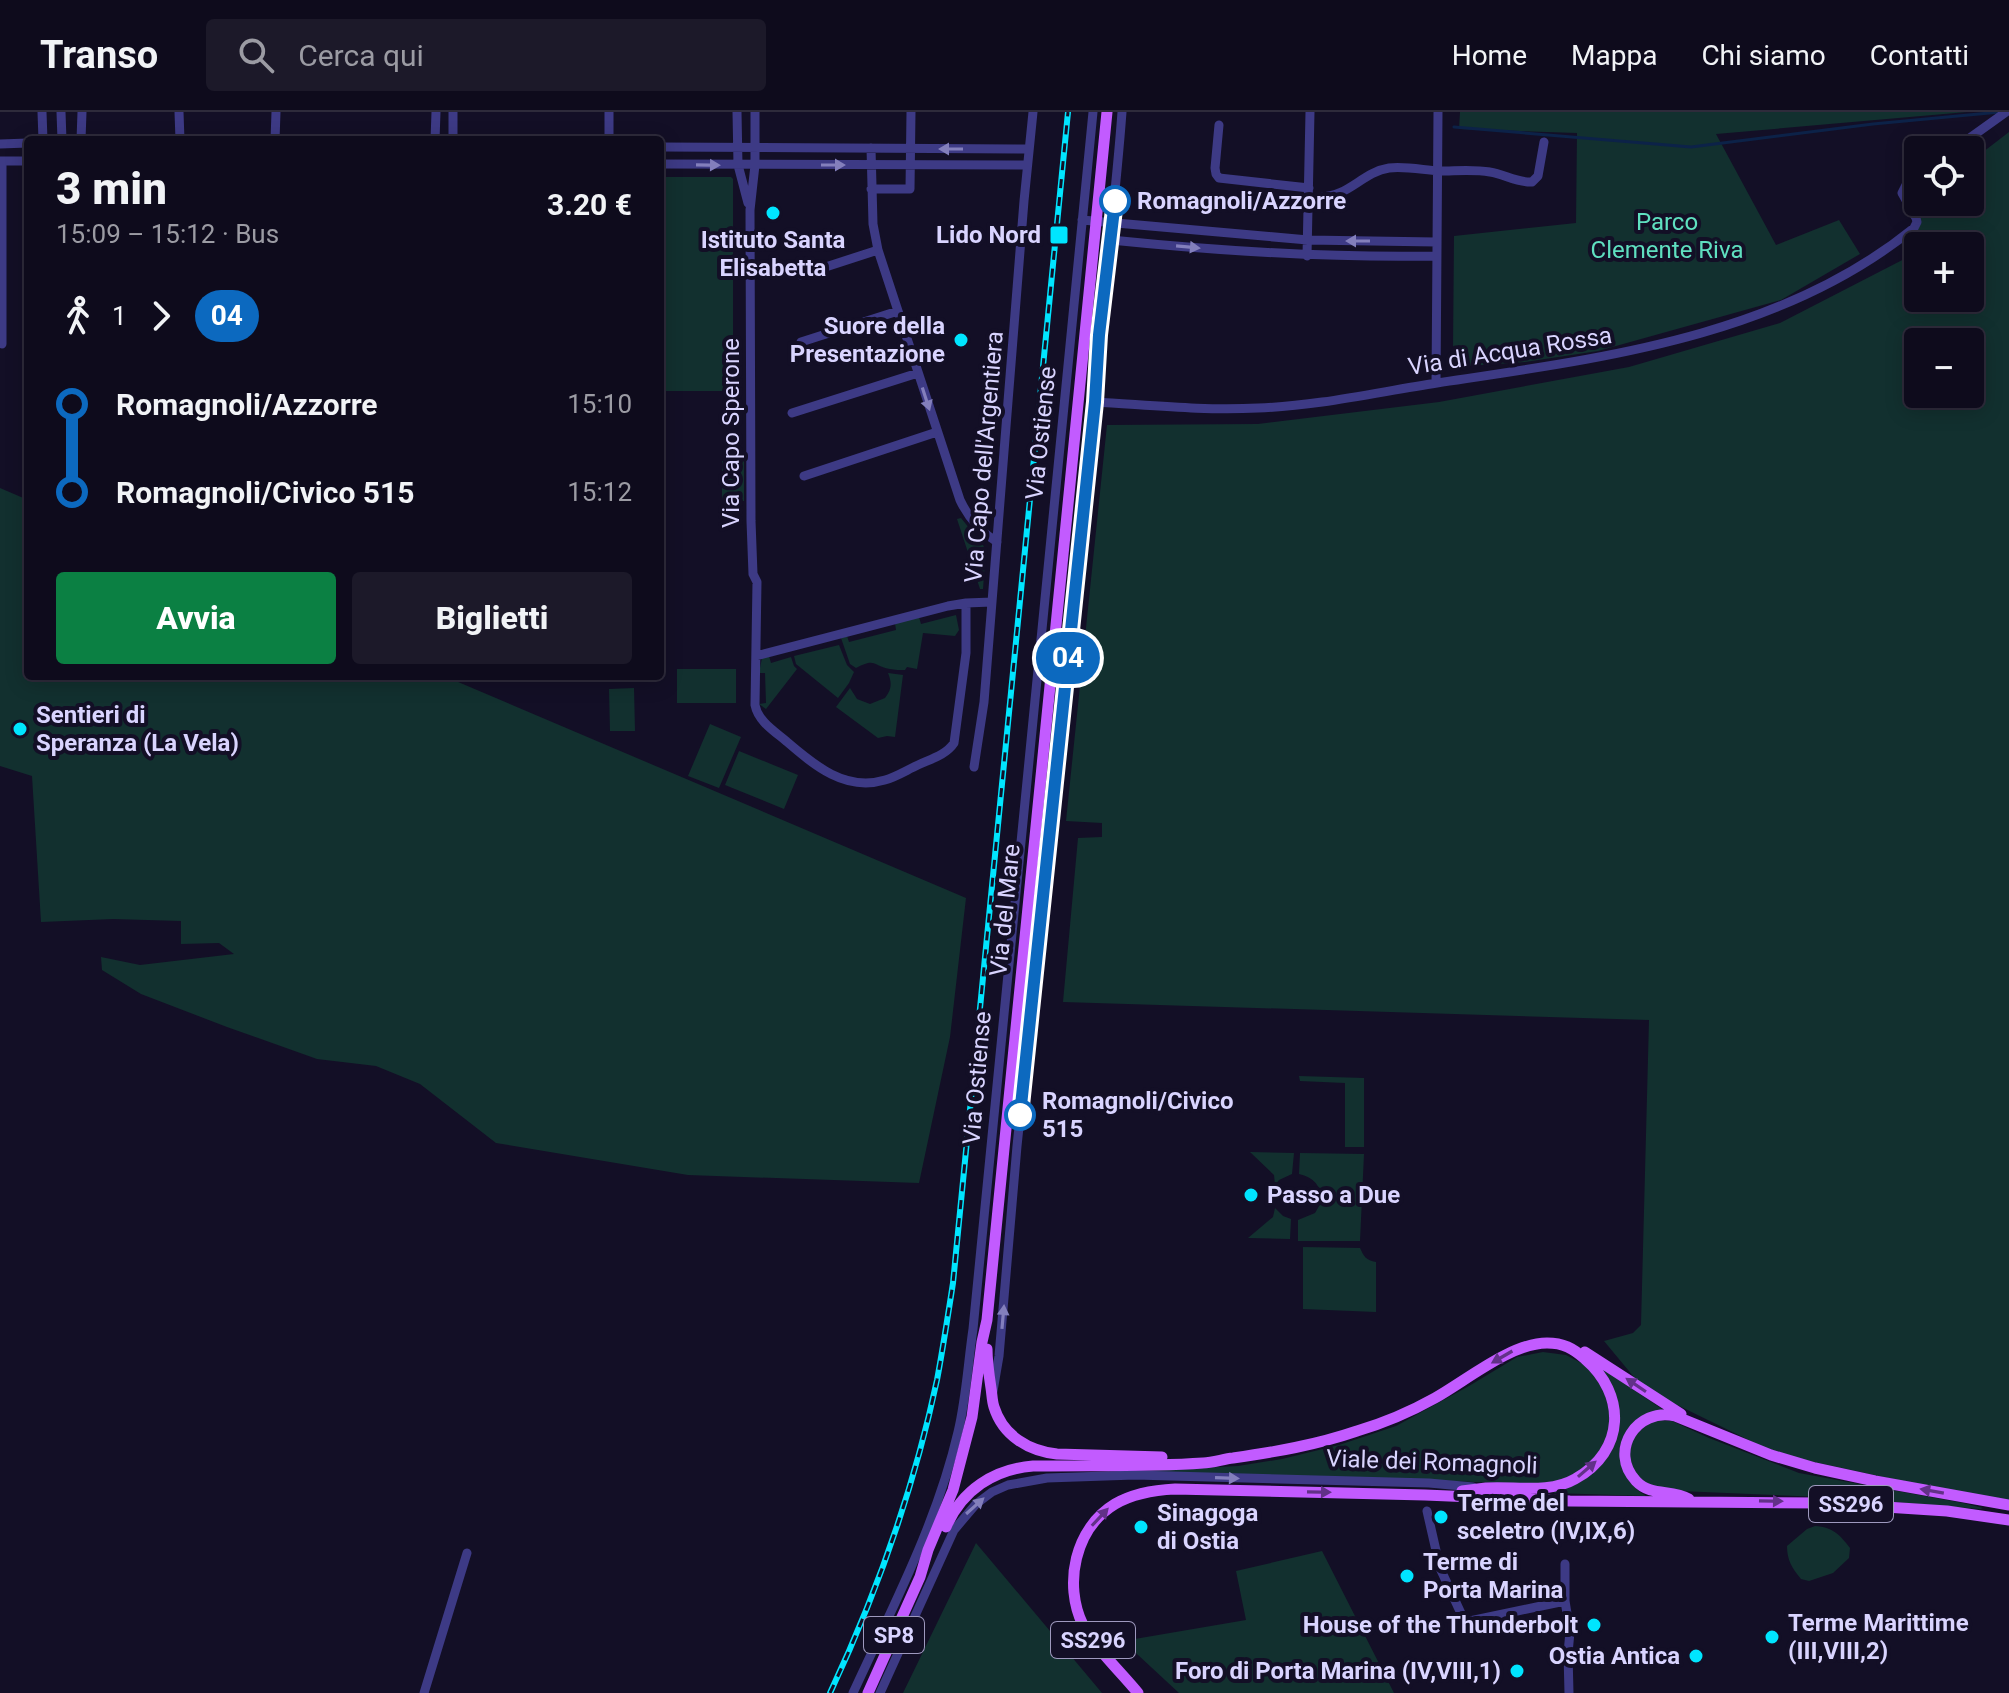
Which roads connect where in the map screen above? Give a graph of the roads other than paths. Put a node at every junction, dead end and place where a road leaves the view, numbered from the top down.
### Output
1 (42, 112) edge
2 (61, 112) edge
3 (82, 112) edge
4 (179, 112) edge
5 (276, 112) edge
6 (436, 112) edge
7 (453, 112) edge
8 (609, 112) edge
9 (737, 112) edge
10 (755, 112) edge
11 (911, 112) edge
12 (1033, 112) edge
13 (1093, 112) edge
14 (1107, 112) edge
15 (1122, 112) edge
16 (1310, 112) edge
17 (1438, 112) edge
18 (2006, 112) edge
19 (1219, 125) dead end
20 (43, 136) edge
21 (62, 136) edge
22 (81, 136) edge
23 (180, 136) edge
24 (275, 136) edge
25 (435, 136) edge
26 (453, 136) edge
27 (609, 136) edge
28 (1973, 136) edge
29 (1544, 142) dead end
30 (24, 143) edge
31 (0, 144) edge
32 (664, 147) edge
33 (737, 147) junction
34 (755, 147) junction
35 (871, 148) junction
36 (911, 148) junction
37 (1029, 149) junction
38 (1, 161) edge
39 (24, 161) edge
40 (664, 164) edge
41 (738, 165) junction
42 (755, 165) junction
43 (1027, 165) junction
44 (872, 166) junction
45 (911, 166) junction
46 (1437, 171) junction
47 (1309, 188) junction
48 (871, 189) junction
49 (1321, 197) dead end
50 (750, 210) junction
51 (1914, 216) edge
52 (1082, 220) junction
53 (1096, 221) junction
54 (1112, 223) junction
55 (1155, 227) junction
56 (1111, 240) junction
57 (1308, 240) junction
58 (1436, 242) junction
59 (1153, 244) junction
60 (878, 250) junction
61 (1307, 256) junction
62 (1437, 256) junction
63 (801, 275) dead end
64 (898, 311) junction
65 (801, 342) dead end
66 (2, 344) dead end
67 (918, 373) junction
68 (1436, 383) junction
69 (1095, 402) junction
70 (792, 413) dead end
71 (937, 432) junction
72 (804, 476) dead end
73 (997, 542) junction
74 (992, 602) junction
75 (966, 603) junction
76 (756, 656) junction
77 (974, 767) dead end
78 (987, 1320) junction
79 (1576, 1350) junction
80 (992, 1394) junction
81 (1695, 1423) junction
82 (1230, 1458) junction
83 (1486, 1488) junction
84 (1425, 1495) junction
85 (1693, 1502) junction
86 (2009, 1505) edge
87 (1427, 1511) dead end
88 (2009, 1520) edge
89 (467, 1553) dead end
90 (1565, 1564) dead end
91 (920, 1577) junction
92 (1565, 1601) junction
93 (424, 1693) edge
94 (853, 1693) edge
95 (868, 1693) edge
96 (880, 1693) edge
97 (1138, 1693) edge
98 (1569, 1693) edge

1 - 20 street
2 - 21 street
3 - 22 street
4 - 23 street
5 - 24 street
6 - 25 street
7 - 26 street
8 - 27 street
9 - 33 street, Via Capo Sperone
10 - 34 street, Via Capo Sperone
11 - 36 street
12 - 37 street, Via Capo dell'Argentiera
13 - 52 street, Via Ostiense
14 - 53 main road, Via del Mare / SP8
15 - 54 street
16 - 47 street
17 - 46 street
18 - 28 street
19 - 47 street
29 - 46 street
30 - 31 street
32 - 33 street
33 - 34 street
33 - 41 street, Via Capo Sperone
34 - 35 street
34 - 42 street, Via Capo Sperone
35 - 36 street
35 - 44 street
37 -> 36 street
36 - 45 street
37 - 43 street, Via Capo dell'Argentiera
38 - 39 street
38 - 66 street
40 -> 41 street
41 - 42 street
41 - 50 street, Via Capo Sperone
42 -> 44 street
42 - 50 street, Via Capo Sperone
43 - 45 street
43 - 73 street, Via Capo dell'Argentiera
44 - 45 street
44 - 48 street
45 - 48 street
46 - 49 street
46 - 58 street
47 - 57 street
48 - 60 street
50 - 76 street, Via Capo Sperone
51 - 68 street, Via di Acqua Rossa
52 - 53 street
52 - 94 street, Via Ostiense
53 - 54 street
53 - 78 main road, Via del Mare / SP8
54 - 55 street
54 - 56 street
55 - 57 street
55 - 59 street
56 - 59 street
56 - 69 street
58 -> 57 street
57 - 61 street
58 - 62 street
59 -> 61 street
60 - 63 street
60 - 64 street
61 - 62 street
62 - 68 street
64 - 65 street
64 - 67 street
67 - 70 street
67 -> 71 street
68 - 69 street, Via di Acqua Rossa
80 -> 69 street
71 - 72 street
71 - 73 street
73 - 74 street, Via Capo dell'Argentiera
74 - 75 street
74 - 77 street, Via Capo dell'Argentiera
75 - 76 street
75 - 76 street, Via Capo Sperone
78 - 80 main road, Viale dei Romagnoli
78 - 91 main road, Via del Mare / SP8
81 -> 79 main road, SS296
79 -> 82 main road, Viale dei Romagnoli
83 -> 79 main road, Viale dei Romagnoli
80 - 82 main road, Viale dei Romagnoli
81 - 85 main road, SS296
86 -> 81 main road, SS296
82 - 91 main road, Viale dei Romagnoli
83 - 84 main road
96 -> 83 street, Viale dei Romagnoli
84 - 85 main road, SS296
97 -> 84 main road, SS296
85 -> 88 main road, SS296
87 - 92 street
89 - 93 street
90 - 92 street
91 - 95 main road, Via del Mare / SP8
92 - 98 street

